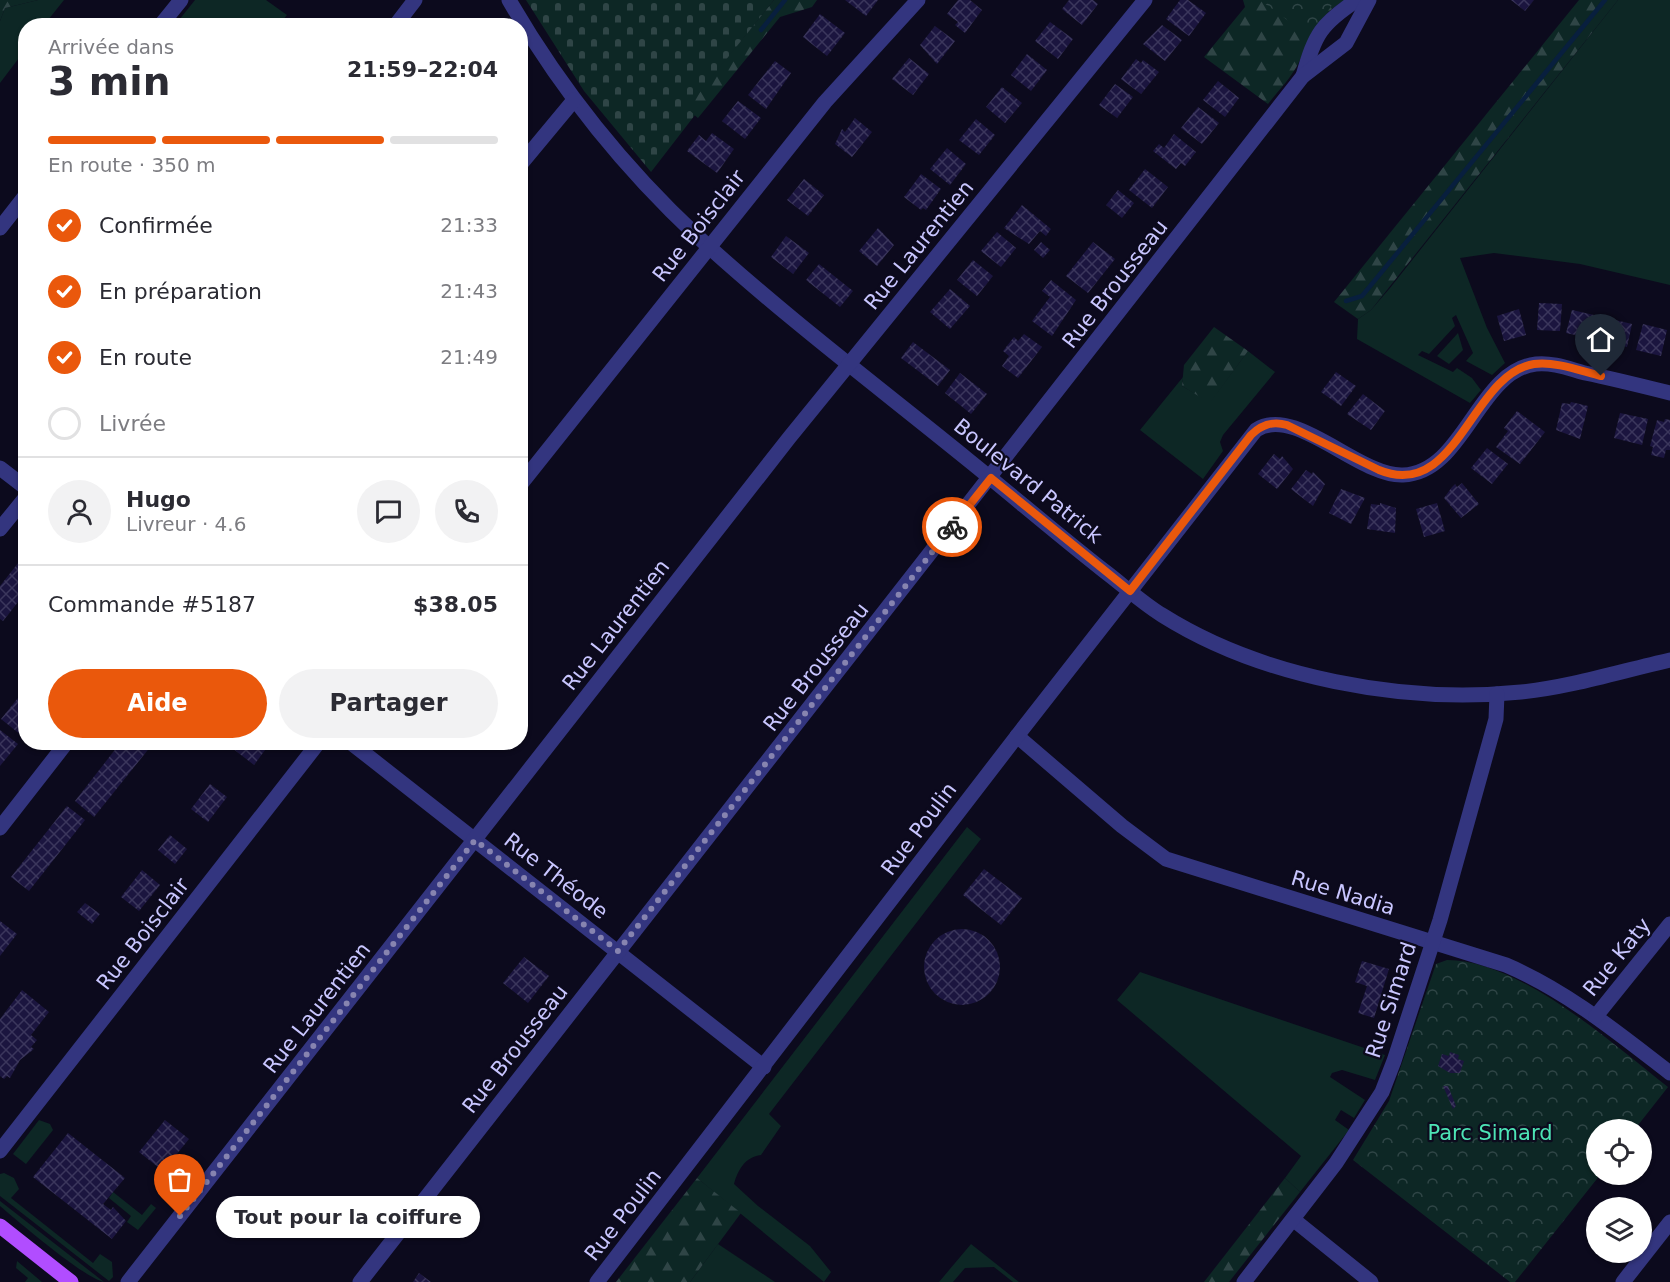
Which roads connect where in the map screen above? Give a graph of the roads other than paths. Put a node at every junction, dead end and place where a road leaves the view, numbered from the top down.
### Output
1 (180, 0) edge
2 (415, 0) edge
3 (509, 0) edge
4 (918, 0) edge
5 (1144, 0) edge
6 (1357, 0) edge
7 (1369, 0) edge
8 (166, 18) edge
9 (401, 18) edge
10 (521, 18) edge
11 (528, 29) edge
12 (1304, 76) junction
13 (574, 100) junction
14 (528, 155) edge
15 (18, 205) edge
16 (0, 228) edge
17 (709, 247) junction
18 (849, 363) junction
19 (1670, 393) edge
20 (0, 468) edge
21 (528, 475) edge
22 (991, 478) junction
23 (18, 482) edge
24 (18, 507) edge
25 (0, 529) edge
26 (1130, 591) junction
27 (1670, 660) edge
28 (1497, 694) junction
29 (1017, 736) junction
30 (61, 750) edge
31 (313, 750) edge
32 (360, 750) edge
33 (0, 828) edge
34 (475, 840) junction
35 (1670, 924) edge
36 (1432, 942) junction
37 (618, 951) junction
38 (1596, 1016) junction
39 (764, 1067) junction
40 (1670, 1073) edge
41 (0, 1151) edge
42 (1294, 1220) junction
43 (1670, 1222) edge
44 (0, 1226) edge
45 (71, 1282) edge
46 (128, 1282) edge
47 (360, 1282) edge
48 (597, 1282) edge
49 (1244, 1282) edge
50 (1371, 1282) edge
51 (1623, 1282) edge

1 - 8 street
2 - 9 street
3 - 10 street, Boulevard Patrick
4 - 17 street, Rue Boisclair
5 - 18 street, Rue Laurentien
6 - 12 street, Rue Brousseau
7 - 12 street, Rue Brousseau
11 - 13 street, Boulevard Patrick
12 - 22 street, Rue Brousseau
13 - 14 street
13 - 17 street, Boulevard Patrick
15 - 16 street
17 - 18 street, Boulevard Patrick
17 - 21 street, Rue Boisclair
18 - 22 street, Boulevard Patrick
18 - 34 street, Rue Laurentien
19 - 26 street, Rue Poulin
20 - 23 street
22 - 26 street, Boulevard Patrick
22 - 37 street, Rue Brousseau
24 - 25 street
26 - 28 street, Boulevard Patrick
26 - 29 street, Rue Poulin
27 - 28 street, Boulevard Patrick
28 - 36 street, Rue Simard
29 - 36 street, Rue Nadia
29 - 39 street, Rue Poulin
30 - 33 street
31 - 41 street, Rue Boisclair
32 - 34 street, Rue Théode
34 - 37 street, Rue Théode
34 - 46 street, Rue Laurentien
35 - 38 street, Rue Katy
36 - 38 street, Rue Nadia
36 - 42 street, Rue Simard
37 - 39 street, Rue Théode
37 - 47 street, Rue Brousseau
38 - 40 street, Rue Nadia
39 - 48 street, Rue Poulin
42 - 49 street, Rue Simard
42 - 50 street
43 - 51 street
44 - 45 main road

